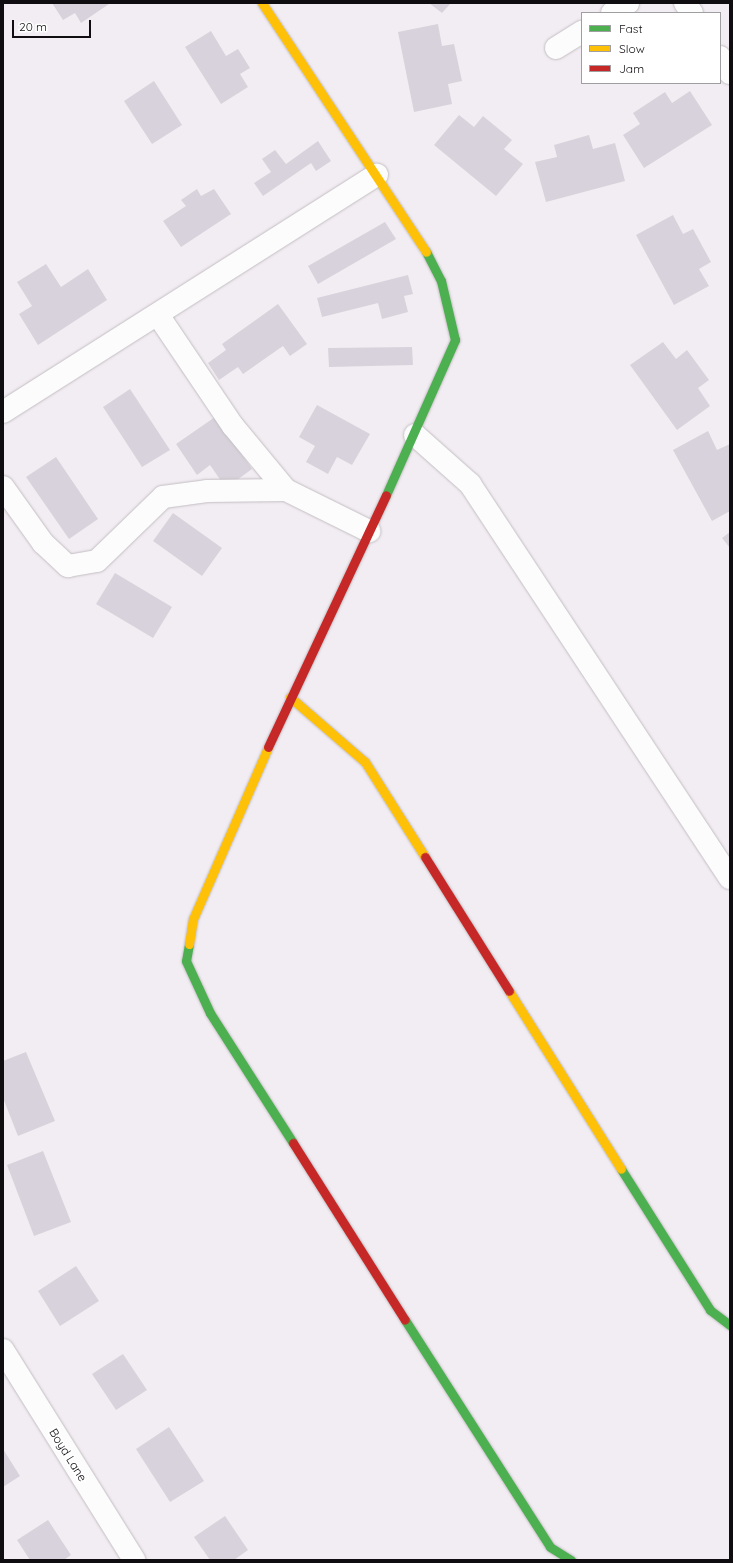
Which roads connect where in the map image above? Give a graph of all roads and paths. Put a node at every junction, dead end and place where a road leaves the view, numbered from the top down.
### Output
1 (262, 3) edge
2 (628, 3) edge
3 (685, 3) edge
4 (614, 12) edge
5 (691, 12) edge
6 (581, 33) edge
7 (556, 48) dead end
8 (721, 59) edge
9 (730, 73) edge
10 (377, 175) junction
11 (158, 315) junction
12 (3, 412) edge
13 (415, 435) junction
14 (3, 487) edge
15 (286, 490) junction
16 (369, 531) junction
17 (290, 697) junction
18 (730, 878) edge
19 (730, 1324) edge
20 (3, 1350) edge
21 (134, 1560) edge
22 (571, 1560) edge

1 - 10 street
2 - 4 street
3 - 5 street
6 - 7 street
8 - 9 street
10 - 11 street
10 - 13 street
11 - 12 street
11 - 15 street
13 - 16 street
13 - 18 street
14 - 15 street
15 - 16 street
16 - 17 street
17 - 19 street
17 - 22 street
20 - 21 street, Boyd Lane

